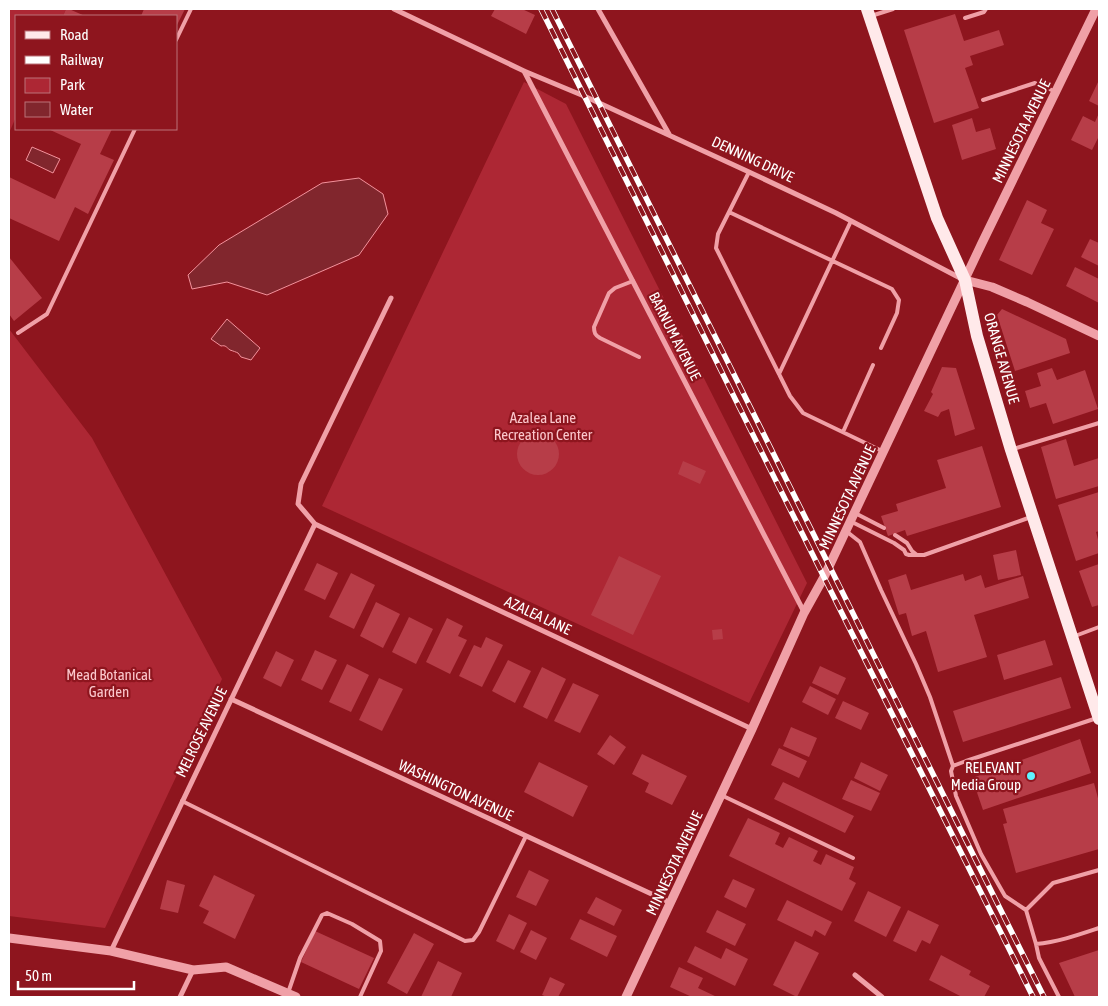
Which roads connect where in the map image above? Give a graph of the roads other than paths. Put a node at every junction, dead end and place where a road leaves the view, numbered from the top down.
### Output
1 (191, 9) edge
2 (394, 9) edge
3 (598, 9) edge
4 (893, 9) edge
5 (986, 9) edge
6 (1096, 9) edge
7 (868, 13) edge
8 (965, 18) dead end
9 (178, 36) edge
10 (524, 71) junction
11 (1056, 92) junction
12 (983, 100) dead end
13 (134, 130) edge
14 (669, 135) junction
15 (749, 172) junction
16 (729, 212) junction
17 (851, 221) junction
18 (832, 261) junction
19 (965, 280) junction
20 (633, 282) junction
21 (391, 298) dead end
22 (18, 333) dead end
23 (1099, 336) edge
24 (881, 348) dead end
25 (638, 357) dead end
26 (873, 366) dead end
27 (779, 374) junction
28 (1099, 422) edge
29 (844, 432) junction
30 (1011, 450) junction
31 (884, 452) junction
32 (1033, 516) junction
33 (853, 518) junction
34 (314, 524) junction
35 (884, 528) dead end
36 (846, 531) junction
37 (895, 534) dead end
38 (917, 555) junction
39 (804, 612) junction
40 (1099, 627) edge
41 (1073, 637) junction
42 (231, 699) junction
43 (1099, 718) edge
44 (752, 729) junction
45 (953, 766) junction
46 (721, 795) junction
47 (182, 800) junction
48 (526, 836) junction
49 (853, 858) dead end
50 (1099, 870) edge
51 (671, 903) junction
52 (1026, 910) junction
53 (1099, 928) edge
54 (9, 938) edge
55 (1036, 944) junction
56 (111, 951) junction
57 (193, 970) junction
58 (855, 975) dead end
59 (292, 995) edge
60 (180, 997) edge
61 (360, 997) edge
62 (626, 997) edge
63 (882, 997) edge
64 (1059, 997) edge

1 - 9 lane
2 - 10 street, DENNING DRIVE
3 - 14 street
4 - 7 lane
5 - 8 lane
6 - 11 street, MINNESOTA AVENUE
7 - 19 main road, ORANGE AVENUE
10 - 14 street, DENNING DRIVE
10 - 20 street, BARNUM AVENUE
11 - 12 lane
11 - 19 street, MINNESOTA AVENUE
13 - 22 lane
14 - 15 street, DENNING DRIVE
15 - 16 lane
15 - 17 street, DENNING DRIVE
16 - 18 lane
16 - 27 lane
17 - 18 lane
17 - 19 street, DENNING DRIVE
18 - 24 lane
18 - 27 lane
19 - 23 street, DENNING DRIVE
19 - 30 main road, ORANGE AVENUE
19 - 31 street, MINNESOTA AVENUE
20 - 25 lane
20 - 39 street, BARNUM AVENUE
21 - 34 street
26 - 29 lane
27 - 29 lane
28 - 30 lane
29 - 31 lane
30 - 32 main road, ORANGE AVENUE
31 - 33 street, MINNESOTA AVENUE
32 - 38 lane
32 - 41 main road, ORANGE AVENUE
33 - 35 lane
33 - 36 street, MINNESOTA AVENUE
33 - 38 lane
34 - 42 street, MELROSE AVENUE
34 - 44 street, AZALEA LANE
36 - 39 street, MINNESOTA AVENUE
36 - 45 lane
37 - 38 lane
39 - 44 street, MINNESOTA AVENUE
40 - 41 lane
41 - 43 main road, ORANGE AVENUE
42 - 47 street, MELROSE AVENUE
42 - 48 street, WASHINGTON AVENUE
43 - 45 lane
44 - 46 street, MINNESOTA AVENUE
45 - 52 lane
46 - 49 lane
46 - 51 street, MINNESOTA AVENUE
47 - 48 lane
47 - 56 street, MELROSE AVENUE
48 - 51 street, WASHINGTON AVENUE
50 - 52 lane
51 - 62 street, MINNESOTA AVENUE
52 - 55 lane
53 - 55 lane
54 - 56 street
55 - 64 lane
56 - 57 street
57 - 59 street
57 - 60 street
58 - 63 street
59 - 61 lane

